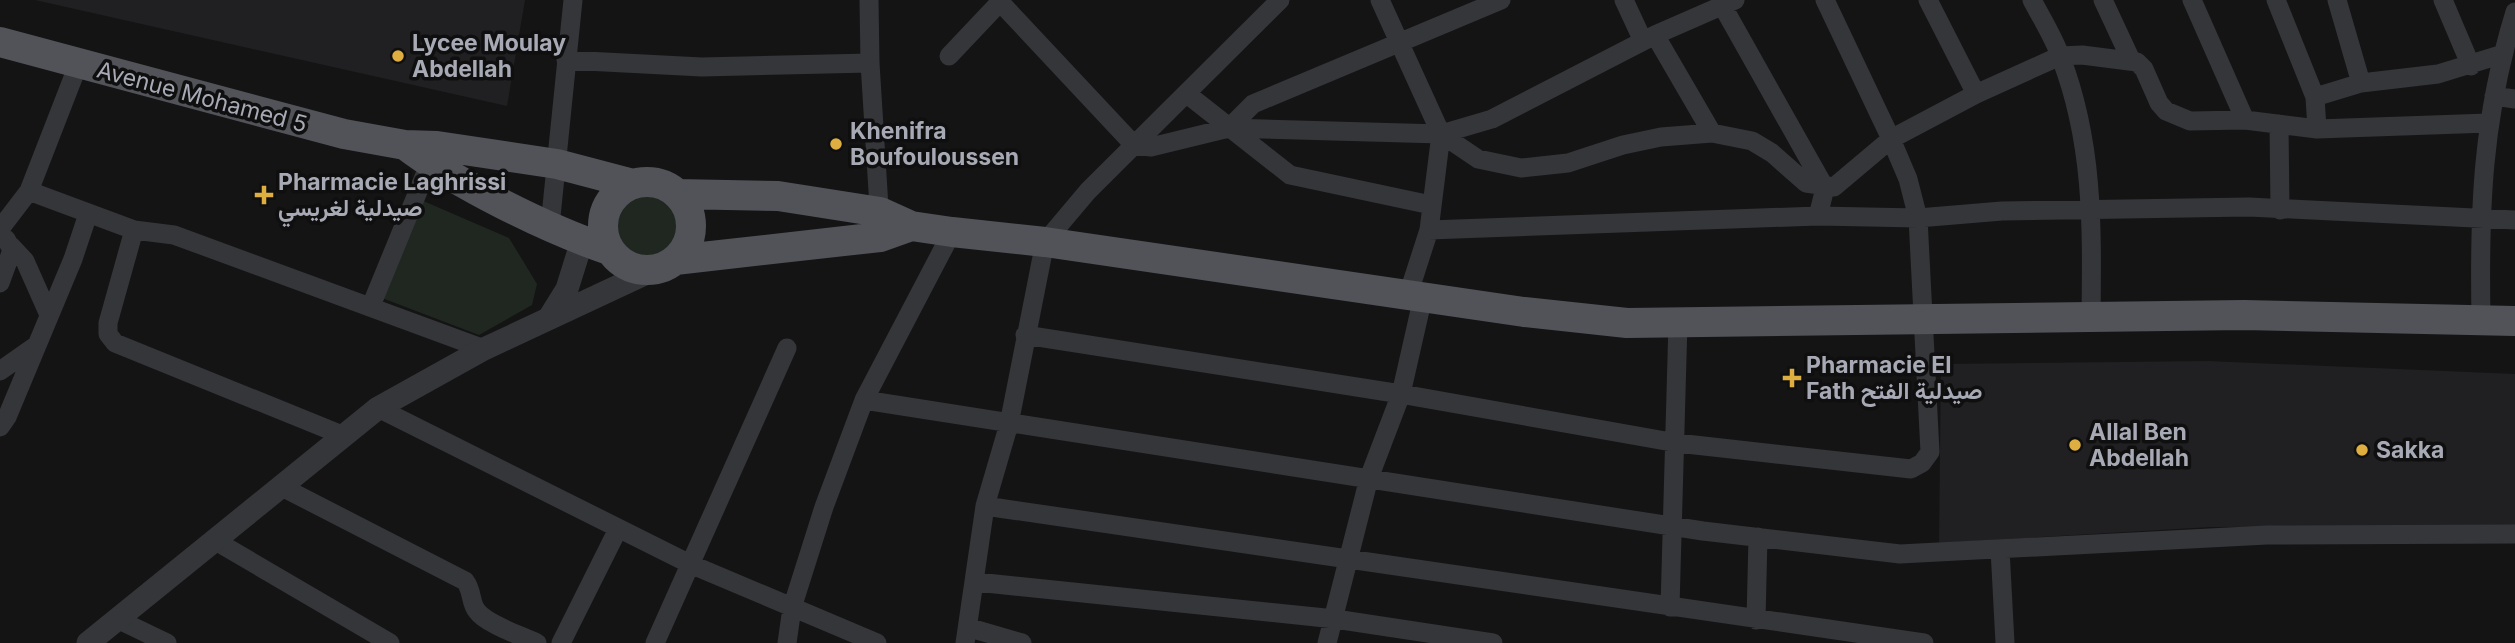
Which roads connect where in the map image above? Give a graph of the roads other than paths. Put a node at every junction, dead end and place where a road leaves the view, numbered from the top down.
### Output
1 (573, 0) edge
2 (869, 0) edge
3 (1280, 0) edge
4 (1380, 0) edge
5 (1501, 0) edge
6 (1623, 0) edge
7 (1825, 0) edge
8 (1928, 0) edge
9 (2032, 0) edge
10 (2103, 0) edge
11 (2192, 0) edge
12 (2276, 0) edge
13 (2337, 0) edge
14 (2443, 0) edge
15 (1001, 1) edge
16 (1728, 2) edge
17 (2515, 12) edge
18 (1649, 38) junction
19 (0, 42) edge
20 (1400, 43) junction
21 (2503, 54) junction
22 (949, 56) dead end
23 (2060, 56) junction
24 (566, 60) junction
25 (2131, 60) junction
26 (870, 63) junction
27 (78, 65) junction
28 (2471, 66) junction
29 (2361, 83) junction
30 (1187, 94) junction
31 (1976, 94) junction
32 (2494, 96) junction
33 (2315, 97) junction
34 (2515, 99) edge
35 (2245, 120) junction
36 (2489, 123) junction
37 (2279, 124) junction
38 (1229, 128) junction
39 (2317, 129) junction
40 (1712, 133) junction
41 (1441, 134) junction
42 (1891, 139) junction
43 (1134, 145) junction
44 (433, 155) junction
45 (557, 164) junction
46 (633, 184) junction
47 (1825, 188) junction
48 (29, 191) junction
49 (677, 194) junction
50 (1431, 205) junction
51 (2093, 209) junction
52 (2280, 209) junction
53 (88, 214) junction
54 (1818, 216) junction
55 (1918, 218) junction
56 (2479, 218) junction
57 (2515, 220) edge
58 (880, 225) junction
59 (550, 226) junction
60 (134, 230) junction
61 (1429, 230) junction
62 (952, 232) junction
63 (4, 236) edge
64 (1045, 242) junction
65 (596, 246) junction
66 (664, 265) junction
67 (0, 284) edge
68 (1415, 296) junction
69 (371, 306) junction
70 (49, 315) junction
71 (549, 318) junction
72 (1921, 318) junction
73 (2091, 319) junction
74 (2481, 319) junction
75 (2515, 321) edge
76 (1678, 322) junction
77 (1025, 335) junction
78 (35, 347) junction
79 (787, 348) dead end
80 (484, 349) junction
81 (0, 371) edge
82 (1401, 394) junction
83 (864, 400) junction
84 (378, 408) junction
85 (1009, 424) junction
86 (0, 427) edge
87 (342, 435) junction
88 (1677, 443) junction
89 (1369, 478) junction
90 (280, 486) junction
91 (985, 506) junction
92 (1672, 526) junction
93 (618, 529) junction
94 (2515, 534) edge
95 (1758, 537) junction
96 (214, 540) junction
97 (2000, 549) junction
98 (1351, 560) junction
99 (690, 564) junction
100 (975, 582) junction
101 (1670, 607) junction
102 (792, 608) junction
103 (117, 619) junction
104 (1335, 619) junction
105 (1756, 620) junction
106 (967, 635) edge
107 (88, 643) edge
108 (167, 643) edge
109 (390, 643) edge
110 (537, 643) edge
111 (561, 643) edge
112 (655, 643) edge
113 (787, 643) edge
114 (877, 643) edge
115 (1022, 643) edge
116 (1327, 643) edge
117 (1493, 643) edge
118 (1924, 643) edge
119 (2005, 643) edge

1 - 24 street
2 - 26 street
3 - 30 street
4 - 20 street
5 - 20 street
6 - 18 street
7 - 42 street
8 - 31 street
9 - 23 street
10 - 25 street
11 - 35 street
12 - 33 street
13 - 29 street
14 - 28 street
15 - 22 street
15 - 43 street
16 - 18 street
16 - 47 street
17 - 21 street
18 - 40 street
18 - 41 street
19 - 27 main road, Avenue Mohamed 5
20 - 38 street
20 - 41 street
21 - 28 street
21 - 32 street
23 - 25 street
23 - 31 street
23 - 51 street
24 - 26 street
24 - 45 street
25 - 35 street
26 - 58 street
27 - 44 main road, Avenue Mohamed 5
27 - 48 street
28 - 29 street
29 - 33 street
30 - 38 street
30 - 43 street
31 - 42 street
32 - 34 street
32 - 36 street
33 - 39 street
35 - 37 street
36 - 39 street
36 - 56 street
37 - 39 street
37 - 52 street
38 - 41 street
38 - 43 street
38 - 50 street
40 - 41 street
40 - 47 street
41 - 50 street
42 - 47 street
42 - 55 street
43 - 64 street
44 - 45 main road, Avenue Mohamed 5
44 - 59 main road
44 - 69 street
45 - 46 main road, Avenue Mohamed 5
45 - 59 street
46 - 49 main road
46 - 65 main road
47 - 54 street
48 - 53 street
48 - 63 street
49 - 58 main road
49 - 66 main road
50 - 61 street
51 - 52 street
51 - 55 street
51 - 73 street
52 - 56 street
53 - 60 street
53 - 70 street
54 - 55 street
54 - 61 street
55 - 72 street
56 - 57 street
56 - 74 street
58 - 62 main road
58 - 66 main road
59 - 65 main road
60 - 69 street
60 - 87 street
61 - 68 street
62 - 64 main road
62 - 83 street
63 - 67 street
63 - 70 street
64 - 68 main road
64 - 77 street
65 - 66 main road
65 - 71 street
66 - 71 street
68 - 76 main road
68 - 82 street
69 - 80 street
70 - 78 street
71 - 80 street
72 - 73 main road
72 - 76 main road
72 - 88 street
73 - 74 main road
74 - 75 main road
76 - 88 street
77 - 82 street
77 - 85 street
78 - 81 street
78 - 86 street
79 - 99 street
80 - 84 street
82 - 88 street
82 - 89 street
83 - 85 street
83 - 102 street
84 - 87 street
84 - 93 street
85 - 89 street
85 - 91 street
87 - 90 street
88 - 92 street
89 - 92 street
89 - 98 street
90 - 96 street
90 - 110 street
91 - 98 street
91 - 100 street
92 - 95 street
92 - 101 street
93 - 99 street
93 - 111 street
94 - 97 street
95 - 97 street
95 - 105 street
96 - 103 street
96 - 109 street
97 - 119 street
98 - 101 street
98 - 104 street
99 - 102 street
99 - 112 street
100 - 104 street
100 - 106 street
101 - 105 street
102 - 113 street
102 - 114 street
103 - 107 street
103 - 108 street
104 - 116 street
104 - 117 street
105 - 118 street
106 - 115 street

